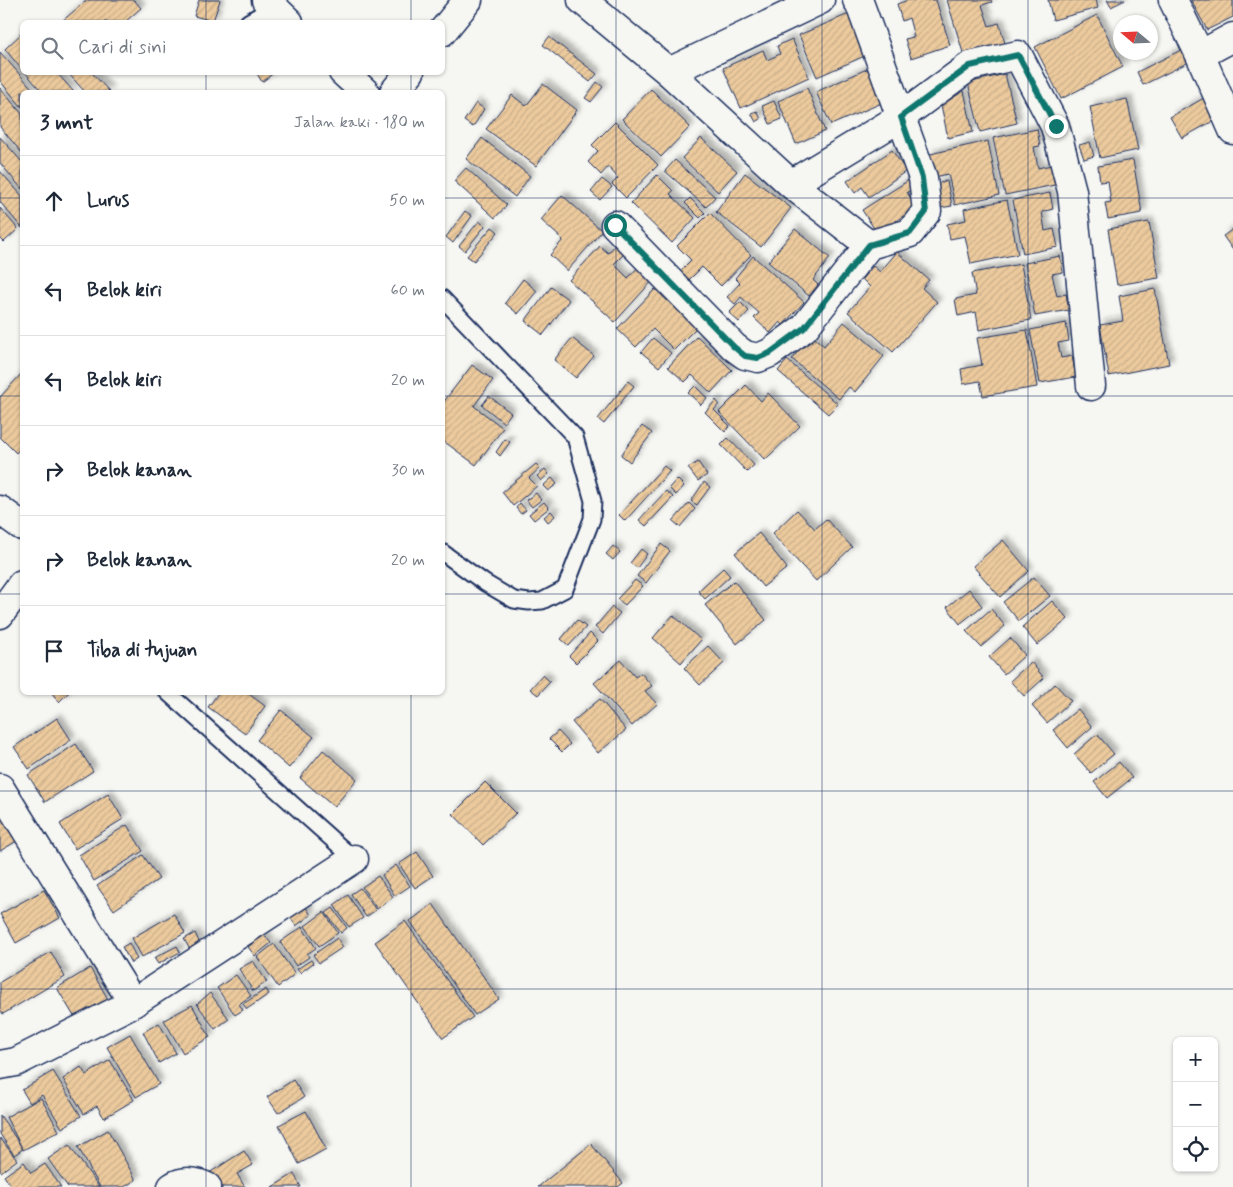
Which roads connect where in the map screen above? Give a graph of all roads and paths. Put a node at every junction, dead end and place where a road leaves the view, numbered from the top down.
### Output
1 (468, 0) edge
2 (582, 0) edge
3 (820, 0) edge
4 (857, 0) edge
5 (1173, 0) edge
6 (276, 10) edge
7 (253, 20) edge
8 (445, 28) edge
9 (1233, 37) edge
10 (1200, 55) junction
11 (670, 72) junction
12 (346, 75) edge
13 (408, 75) edge
14 (363, 90) edge
15 (396, 90) edge
16 (901, 117) junction
17 (1233, 130) edge
18 (791, 184) junction
19 (615, 225) dead end
20 (869, 245) junction
21 (445, 301) edge
22 (1091, 386) dead end
23 (0, 510) edge
24 (20, 525) edge
25 (445, 554) edge
26 (20, 587) edge
27 (0, 614) edge
28 (170, 695) edge
29 (0, 788) edge
30 (354, 859) joint
31 (133, 1004) junction
32 (0, 1065) edge
33 (172, 1187) edge
34 (207, 1187) edge

1 - 8 street
2 - 11 street
3 - 11 street
4 - 16 street
5 - 10 street
6 - 7 lane
9 - 10 street
10 - 17 street
11 - 18 street
12 - 14 street
13 - 15 street
16 - 18 street
16 - 20 street
16 - 22 street
18 - 20 street
19 - 20 street
21 - 25 lane
23 - 24 street
26 - 27 street
28 - 30 lane
29 - 31 street
30 - 31 street
31 - 32 street
33 - 34 street

